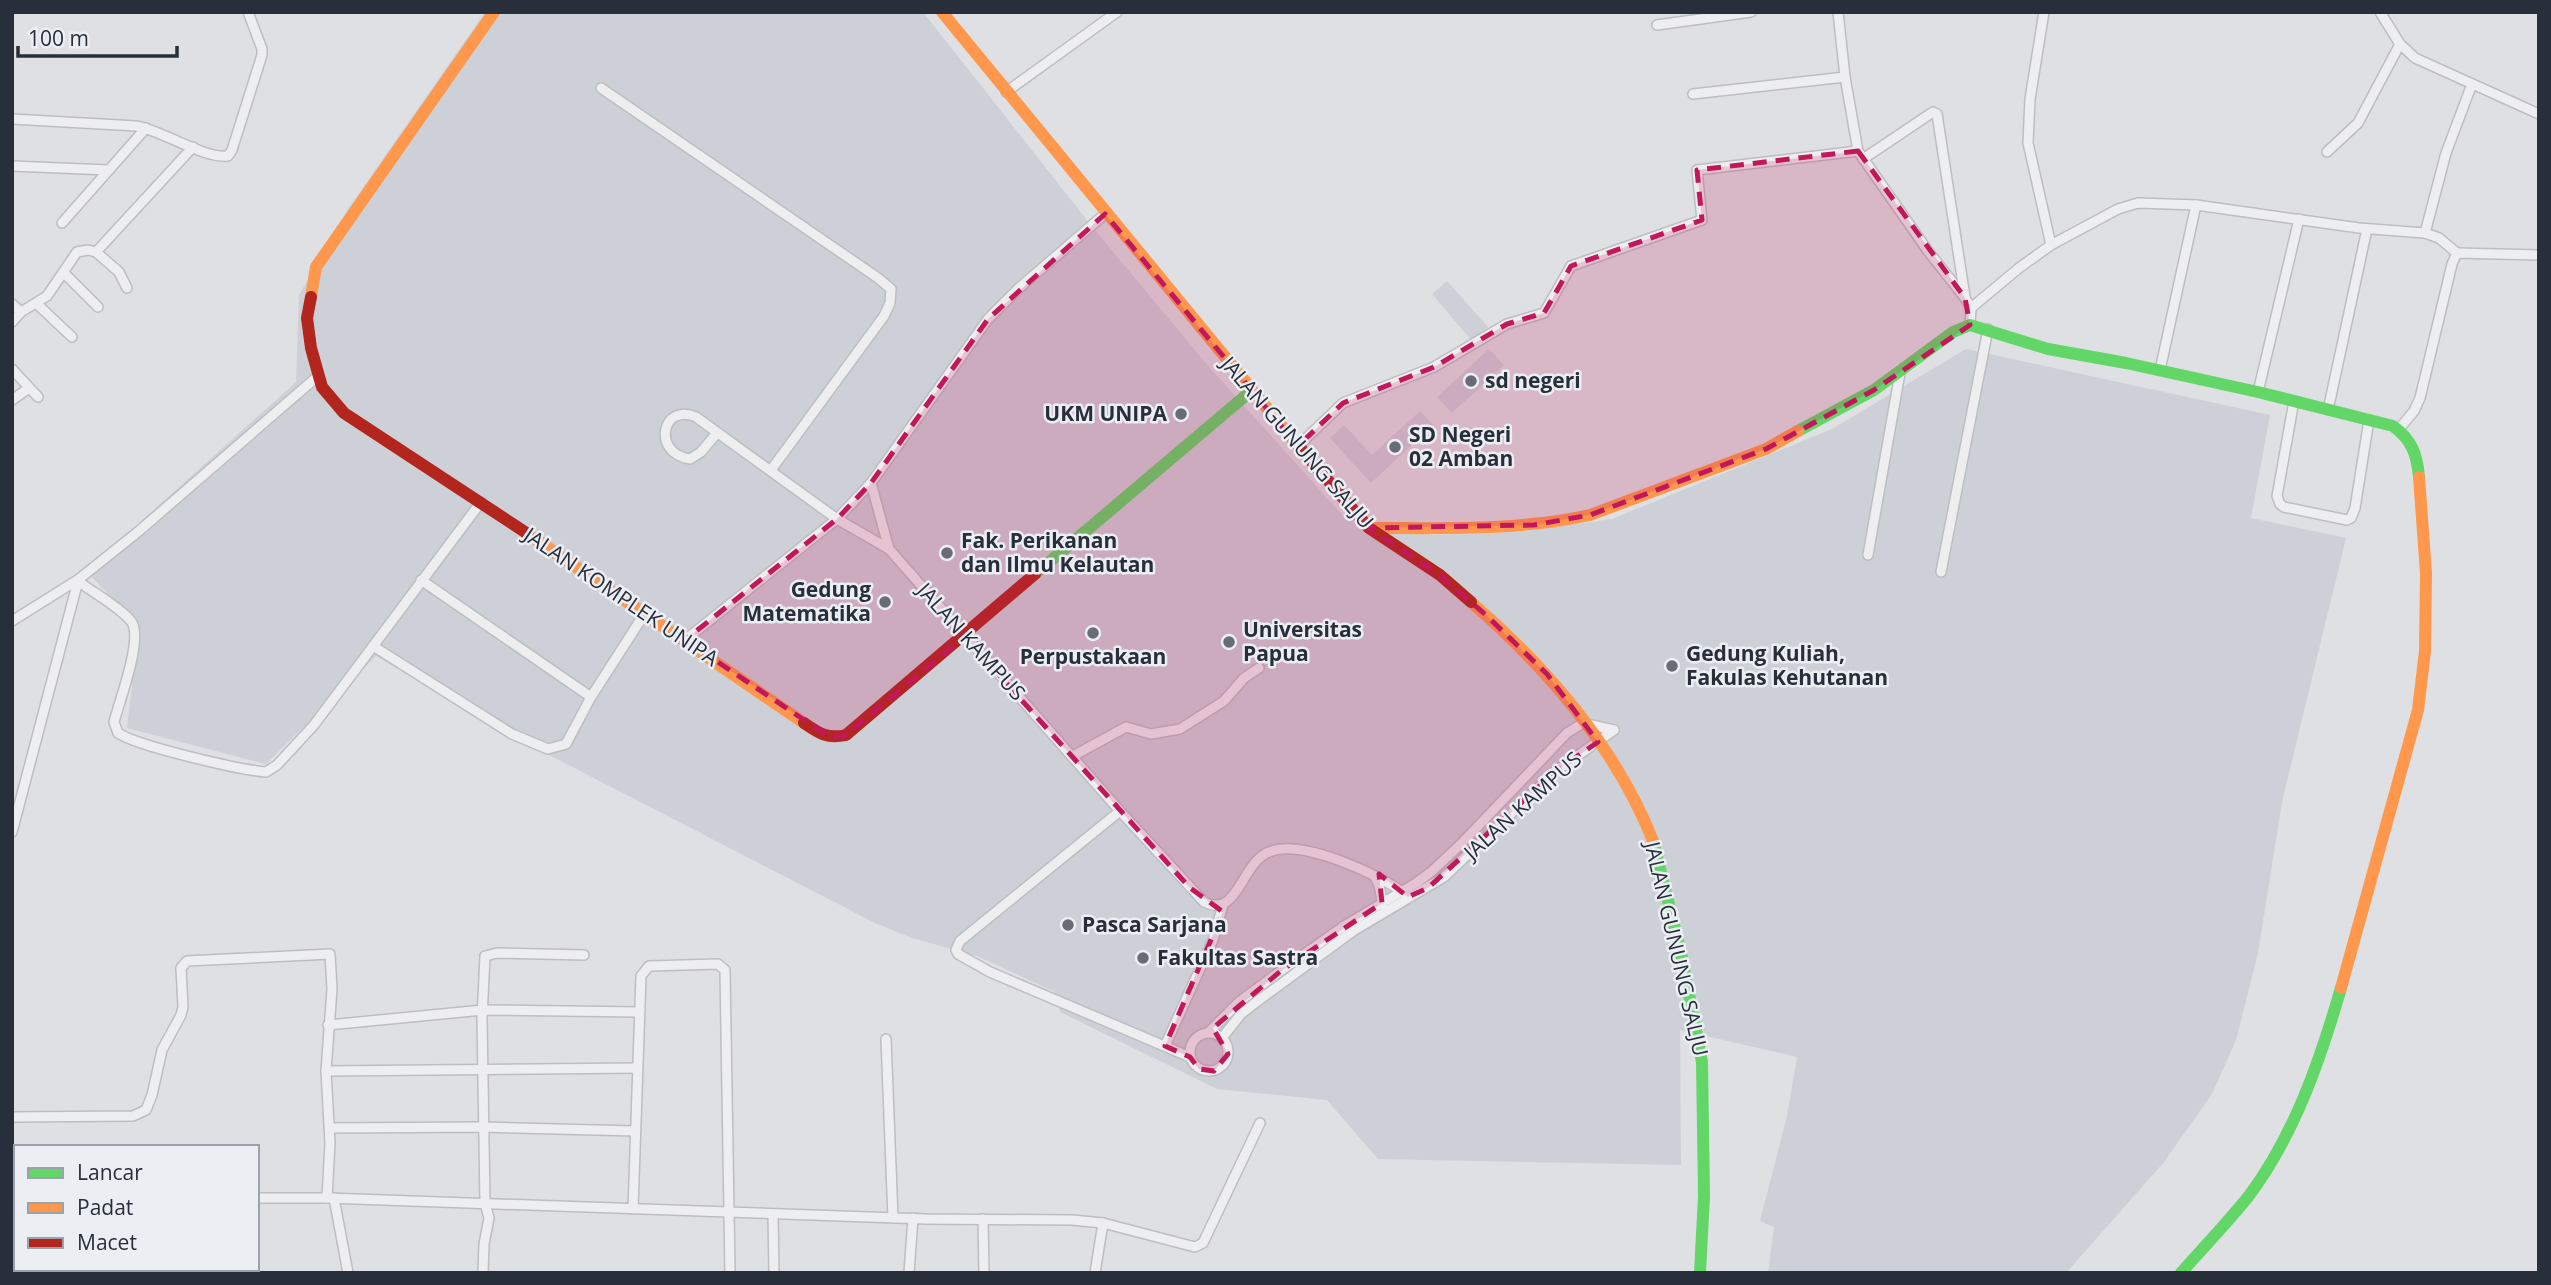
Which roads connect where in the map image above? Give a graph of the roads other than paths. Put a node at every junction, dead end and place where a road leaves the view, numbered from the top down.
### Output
1 (248, 12) edge
2 (494, 12) edge
3 (942, 12) edge
4 (1117, 12) edge
5 (1751, 12) edge
6 (1838, 12) edge
7 (2044, 12) edge
8 (2380, 12) edge
9 (1657, 25) dead end
10 (2400, 44) junction
11 (1845, 77) junction
12 (2472, 84) junction
13 (601, 88) dead end
14 (1006, 92) junction
15 (1693, 94) dead end
16 (2539, 114) edge
17 (12, 119) edge
18 (146, 128) junction
19 (193, 147) junction
20 (2327, 152) dead end
21 (1860, 155) junction
22 (12, 166) edge
23 (108, 170) junction
24 (2196, 205) junction
25 (1105, 215) junction
26 (2299, 219) junction
27 (62, 223) dead end
28 (2367, 229) junction
29 (2425, 233) junction
30 (2051, 245) junction
31 (96, 252) junction
32 (2457, 253) junction
33 (2539, 256) edge
34 (64, 272) junction
35 (127, 288) dead end
36 (1965, 298) junction
37 (12, 304) edge
38 (37, 304) junction
39 (98, 307) dead end
40 (1971, 308) junction
41 (21, 312) junction
42 (12, 322) edge
43 (1970, 325) junction
44 (1988, 329) junction
45 (72, 337) dead end
46 (12, 369) edge
47 (2160, 370) junction
48 (1900, 373) junction
49 (317, 376) junction
50 (29, 388) junction
51 (1251, 391) junction
52 (2258, 392) junction
53 (38, 397) dead end
54 (12, 400) edge
55 (2294, 401) junction
56 (2328, 410) junction
57 (2369, 420) junction
58 (2399, 429) junction
59 (717, 432) junction
60 (1298, 446) junction
61 (771, 470) junction
62 (871, 483) junction
63 (481, 502) junction
64 (837, 519) junction
65 (1369, 528) junction
66 (889, 549) junction
67 (1868, 555) dead end
68 (1941, 572) dead end
69 (79, 580) junction
70 (421, 580) junction
71 (645, 612) junction
72 (12, 620) edge
73 (965, 636) junction
74 (685, 640) junction
75 (373, 646) junction
76 (1259, 667) dead end
77 (591, 697) junction
78 (1583, 723) junction
79 (1598, 742) junction
80 (1073, 756) junction
81 (1120, 811) junction
82 (12, 832) edge
83 (1375, 877) junction
84 (1405, 894) junction
85 (1223, 905) junction
86 (1383, 907) junction
87 (1330, 942) junction
88 (584, 955) dead end
89 (1292, 963) junction
90 (1298, 972) junction
91 (1262, 991) junction
92 (483, 1010) junction
93 (638, 1012) junction
94 (328, 1025) junction
95 (1208, 1033) junction
96 (1222, 1038) junction
97 (886, 1039) dead end
98 (1165, 1046) junction
99 (1190, 1057) junction
100 (483, 1068) junction
101 (637, 1068) junction
102 (326, 1071) junction
103 (12, 1116) edge
104 (1260, 1123) dead end
105 (484, 1127) junction
106 (330, 1128) junction
107 (635, 1131) junction
108 (259, 1198) edge
109 (330, 1198) junction
110 (485, 1203) junction
111 (633, 1209) junction
112 (729, 1212) junction
113 (773, 1214) junction
114 (893, 1218) junction
115 (914, 1218) junction
116 (983, 1219) junction
117 (1103, 1223) junction
118 (348, 1273) edge
119 (484, 1273) edge
120 (730, 1273) edge
121 (774, 1273) edge
122 (909, 1273) edge
123 (984, 1273) edge
124 (1095, 1273) edge
125 (1700, 1273) edge
126 (2181, 1273) edge

1 - 19 street
2 - 49 street, JALAN KOMPLEK UNIPA
3 - 14 street, JALAN GUNUNG SALJU
4 - 14 street
5 - 9 street
6 - 11 street
7 - 30 street
8 - 10 street
10 - 12 street
10 - 20 street
11 - 15 street
11 - 21 street
12 - 16 street
12 - 29 street
13 - 61 street
14 - 25 street, JALAN GUNUNG SALJU
17 - 18 street
18 - 19 street
18 - 23 street
19 - 31 street
21 - 36 street
21 - 36 street
21 - 60 street
22 - 23 street
23 - 27 street
24 - 26 street
24 - 30 street
24 - 47 street
25 - 51 street, JALAN GUNUNG SALJU
25 - 62 street
26 - 28 street
26 - 52 street
28 - 29 street
28 - 56 street
29 - 32 street
30 - 40 street
31 - 34 street
31 - 35 street
32 - 33 street
32 - 58 street
34 - 38 street
34 - 39 street
36 - 40 street
37 - 41 street
38 - 41 street
38 - 45 street
40 - 43 street
41 - 42 street
43 - 44 street
43 - 48 street
44 - 47 street
44 - 68 street
46 - 50 street
47 - 52 street
48 - 65 street
48 - 67 street
49 - 63 street, JALAN KOMPLEK UNIPA
49 - 69 street
50 - 53 street
50 - 54 street
51 - 60 street, JALAN GUNUNG SALJU
51 - 73 street, JALAN KOMPLEK UNIPA
52 - 55 street
55 - 56 street
55 - 57 street
56 - 57 street
57 - 58 street
58 - 126 street
59 - 59 street
59 - 61 street, JALAN KAMPUS
60 - 65 street, JALAN GUNUNG SALJU
61 - 64 street, JALAN KAMPUS
62 - 64 street
62 - 66 street
63 - 70 street
63 - 71 street, JALAN KOMPLEK UNIPA
64 - 66 street, JALAN KAMPUS
64 - 74 street
65 - 78 street, JALAN GUNUNG SALJU
66 - 73 street, JALAN KAMPUS
69 - 72 street
69 - 75 street
69 - 82 street
70 - 75 street
70 - 77 street
71 - 74 street, JALAN KOMPLEK UNIPA
71 - 77 street
73 - 74 street, JALAN KOMPLEK UNIPA
73 - 80 street, JALAN KAMPUS
75 - 77 street
76 - 80 street
78 - 79 street, JALAN GUNUNG SALJU
78 - 79 street, JALAN KAMPUS
78 - 84 street, JALAN KAMPUS
79 - 84 street, JALAN KAMPUS
79 - 125 street, JALAN GUNUNG SALJU
80 - 81 street, JALAN KAMPUS
81 - 85 street, JALAN KAMPUS
81 - 98 street
83 - 84 street
83 - 85 street
83 - 86 street
84 - 86 street, JALAN KAMPUS
85 - 98 street
86 - 87 street, JALAN KAMPUS
87 - 89 street, JALAN KAMPUS
87 - 90 street, JALAN KAMPUS
88 - 92 street
89 - 90 street
89 - 91 street, JALAN KAMPUS
90 - 91 street, JALAN KAMPUS
91 - 95 street, JALAN KAMPUS
91 - 96 street, JALAN KAMPUS
92 - 93 street
92 - 94 street
92 - 100 street
93 - 101 street
93 - 112 street
94 - 102 street
94 - 103 street
95 - 96 street
95 - 99 street, JALAN KAMPUS
96 - 99 street
97 - 114 street
98 - 99 street
100 - 101 street
100 - 102 street
100 - 105 street
101 - 107 street
102 - 106 street
104 - 117 street
105 - 106 street
105 - 107 street
105 - 110 street
106 - 109 street
107 - 111 street
108 - 109 street
109 - 110 street
109 - 118 street
110 - 111 street
110 - 119 street
111 - 112 street
112 - 113 street
112 - 120 street
113 - 114 street
113 - 121 street
114 - 115 street
115 - 116 street
115 - 122 street
116 - 117 street
116 - 123 street
117 - 124 street

